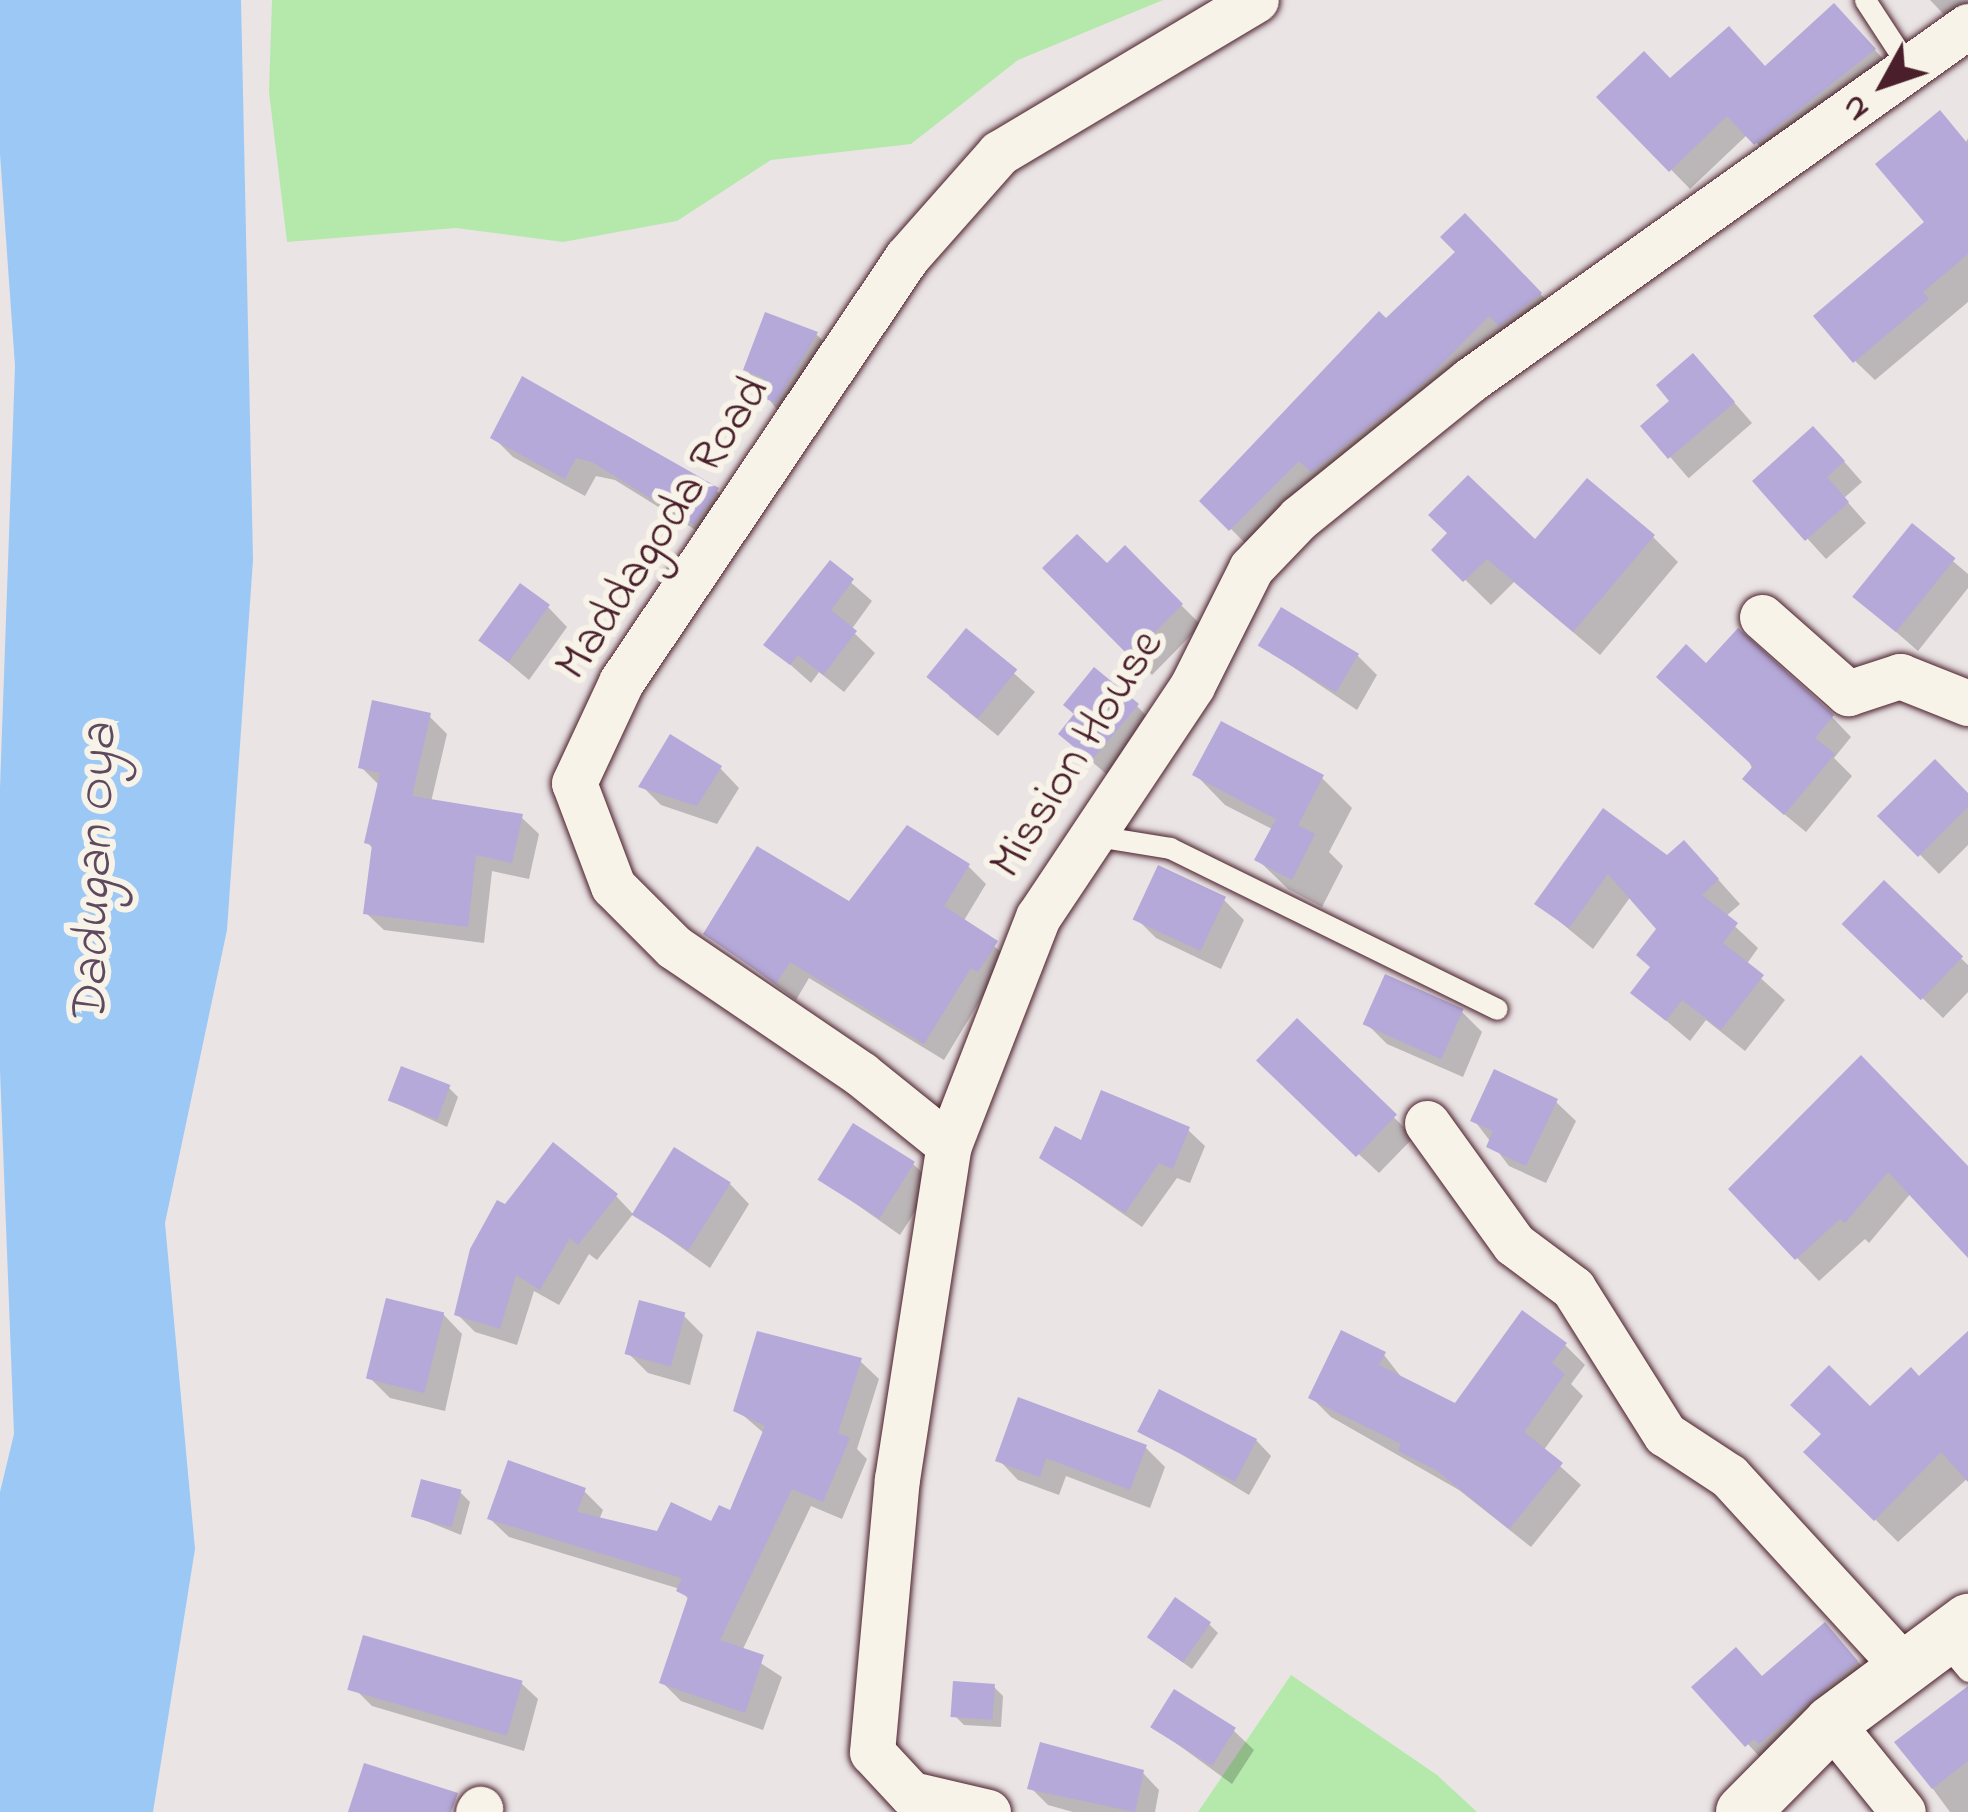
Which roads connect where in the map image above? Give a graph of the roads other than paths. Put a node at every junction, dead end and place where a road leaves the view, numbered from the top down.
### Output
1 (1256, 0) edge
2 (1864, 0) edge
3 (1968, 26) edge
4 (1912, 73) junction
5 (1762, 617) dead end
6 (1968, 703) edge
7 (1090, 835) junction
8 (1497, 1009) dead end
9 (1427, 1123) dead end
10 (949, 1145) junction
11 (1945, 1650) edge
12 (1831, 1724) junction
13 (988, 1812) edge
14 (1743, 1812) edge
15 (1903, 1812) edge

1 - 10 street, Maddagoda Road
2 - 4 lane
3 - 4 street, Mission House
4 - 7 street, Mission House
5 - 6 street
7 - 8 lane
7 - 10 street, Mission House
9 - 11 street
10 - 13 street, Mission House
11 - 12 street
12 - 14 street
12 - 15 street

